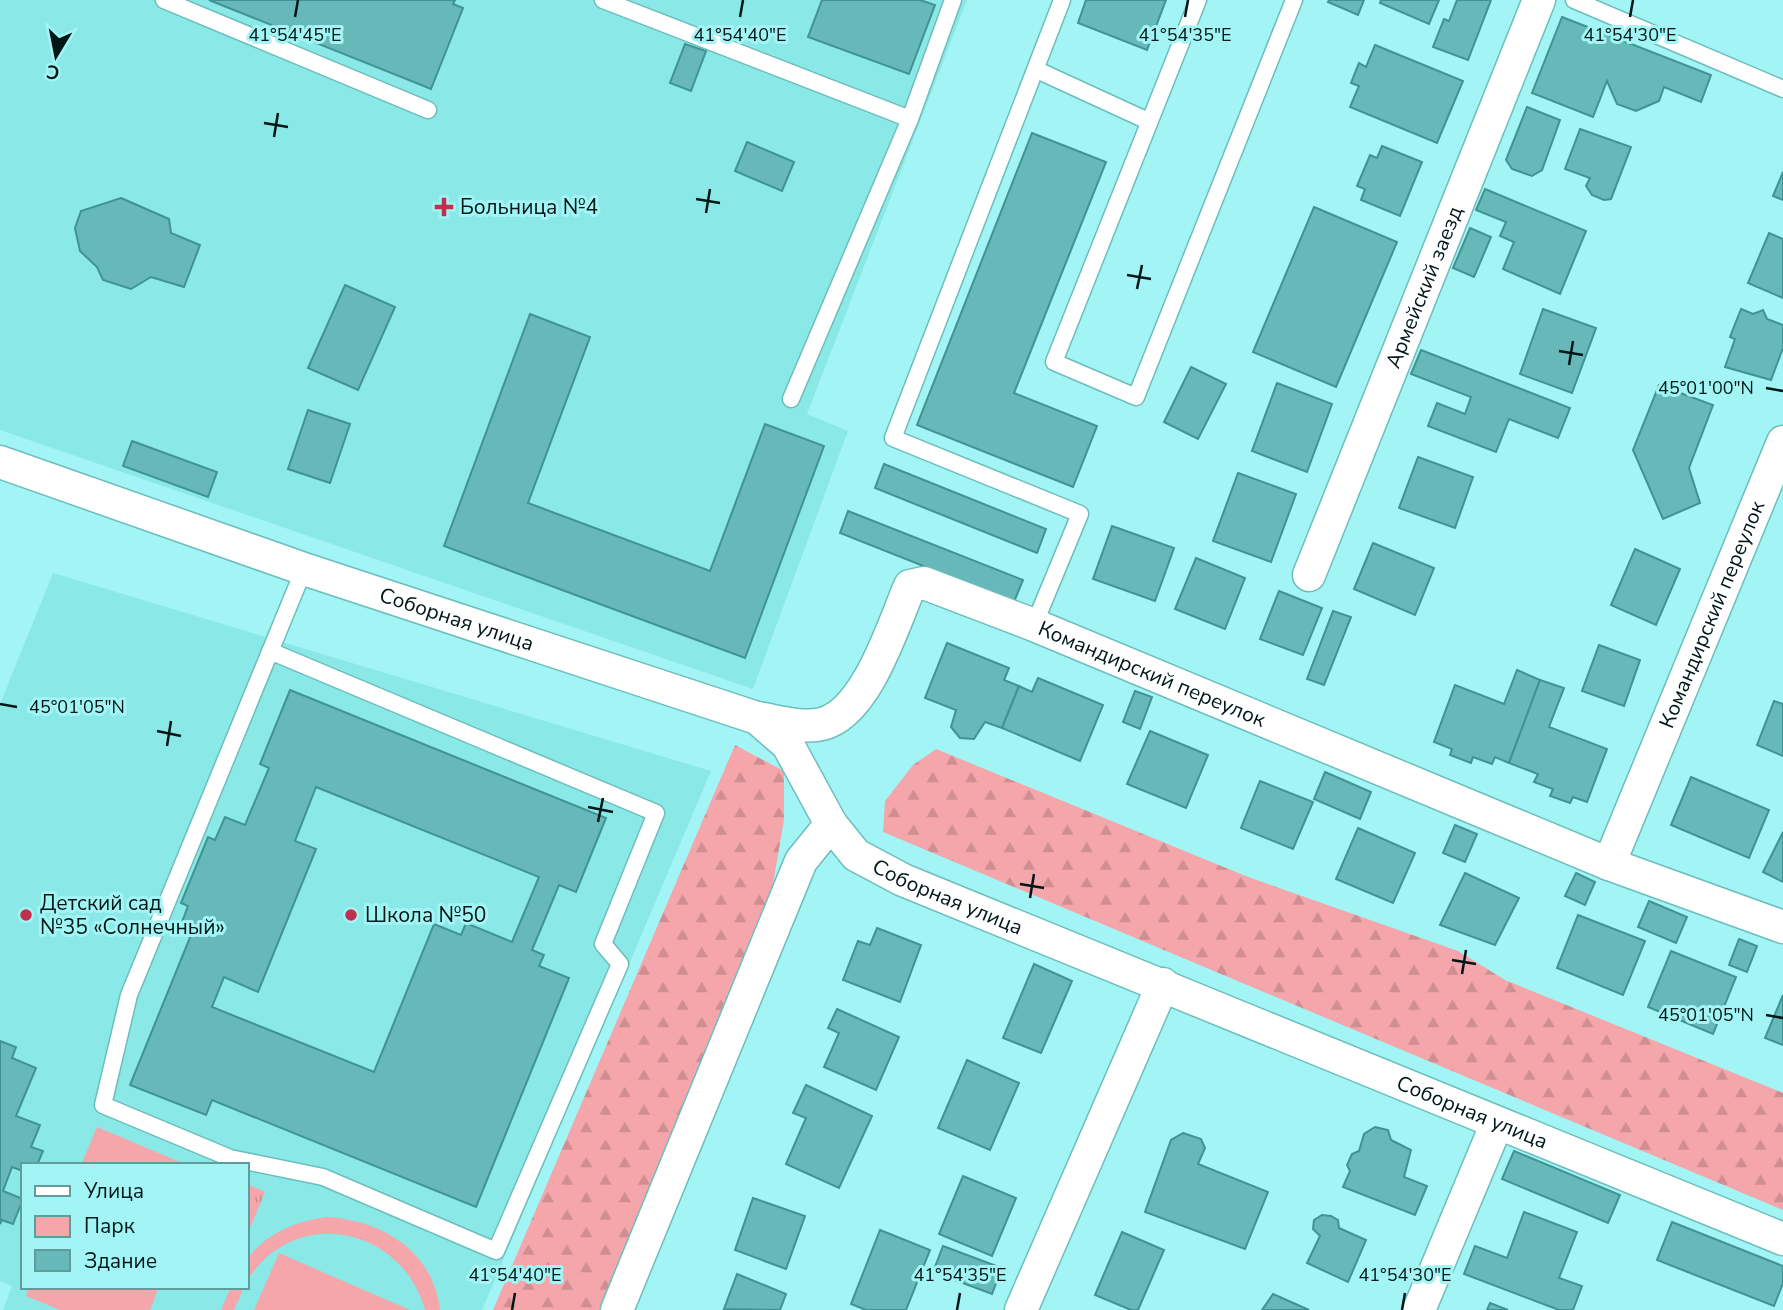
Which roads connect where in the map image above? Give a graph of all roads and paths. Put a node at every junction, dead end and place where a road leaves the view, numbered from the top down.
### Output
1 (164, 0) edge
2 (603, 0) edge
3 (953, 0) edge
4 (1062, 0) edge
5 (1198, 0) edge
6 (1294, 0) edge
7 (1539, 0) edge
8 (1574, 0) edge
9 (1037, 70) junction
10 (1783, 89) edge
11 (428, 110) dead end
12 (910, 119) junction
13 (1148, 121) junction
14 (790, 399) dead end
15 (1783, 442) edge
16 (0, 462) edge
17 (304, 569) junction
18 (1309, 575) dead end
19 (1034, 625) junction
20 (270, 651) junction
21 (757, 718) junction
22 (831, 824) junction
23 (1609, 864) junction
24 (1783, 927) edge
25 (1163, 985) junction
26 (1497, 1123) junction
27 (1783, 1238) edge
28 (617, 1310) edge
29 (1021, 1310) edge
30 (1419, 1310) edge

1 - 11 lane
2 - 12 lane
3 - 12 lane
4 - 9 lane
5 - 13 lane
6 - 13 lane
7 - 18 street, Армейский заезд
8 - 10 lane
9 - 13 lane
9 - 19 lane
12 - 14 lane
15 - 23 street, Командирский переулок
16 - 17 street, Соборная улица
17 - 20 lane
17 - 21 street, Соборная улица
19 - 21 street, Командирский переулок
19 - 23 street, Командирский переулок
20 - 20 lane
21 - 22 street, Соборная улица
22 - 25 street, Соборная улица
22 - 28 street
23 - 24 street, Командирский переулок
25 - 26 street, Соборная улица
25 - 29 street
26 - 27 street, Соборная улица
26 - 30 street

